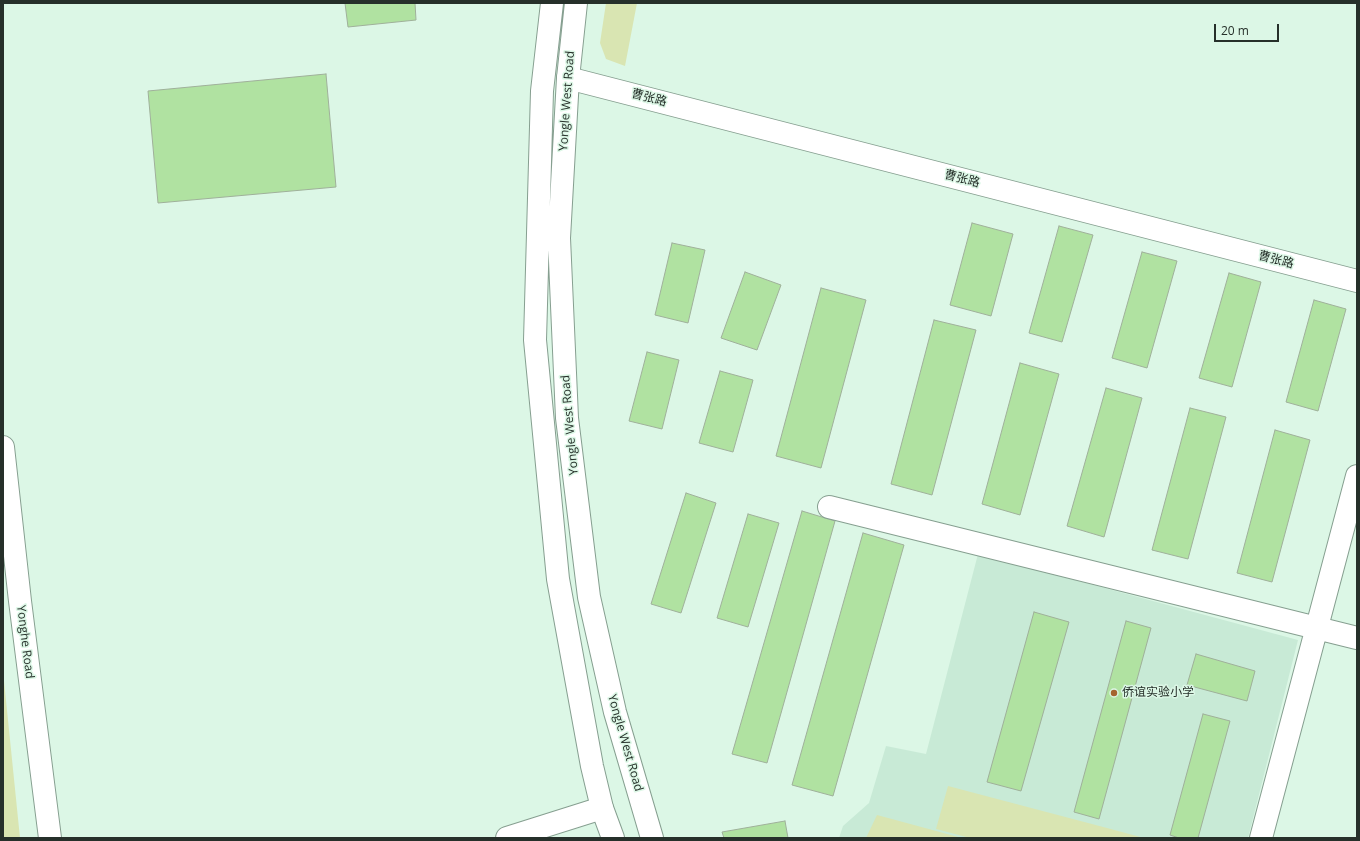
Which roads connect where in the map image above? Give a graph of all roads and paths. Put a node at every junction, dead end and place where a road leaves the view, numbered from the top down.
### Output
1 (552, 3) edge
2 (576, 3) edge
3 (568, 78) junction
4 (1357, 281) edge
5 (3, 447) edge
6 (1357, 476) edge
7 (829, 506) dead end
8 (1316, 627) junction
9 (1357, 638) edge
10 (602, 808) junction
11 (50, 838) edge
12 (507, 838) edge
13 (613, 838) edge
14 (652, 838) edge
15 (1260, 838) edge

1 - 10 street, Yongle West Road
2 - 3 street, Yongle West Road
3 - 4 street, 曹张路
3 - 14 street, Yongle West Road
5 - 11 street, Yonghe Road
6 - 8 street
7 - 8 street
8 - 9 street
8 - 15 street
10 - 12 street
10 - 13 street, Yongle West Road

